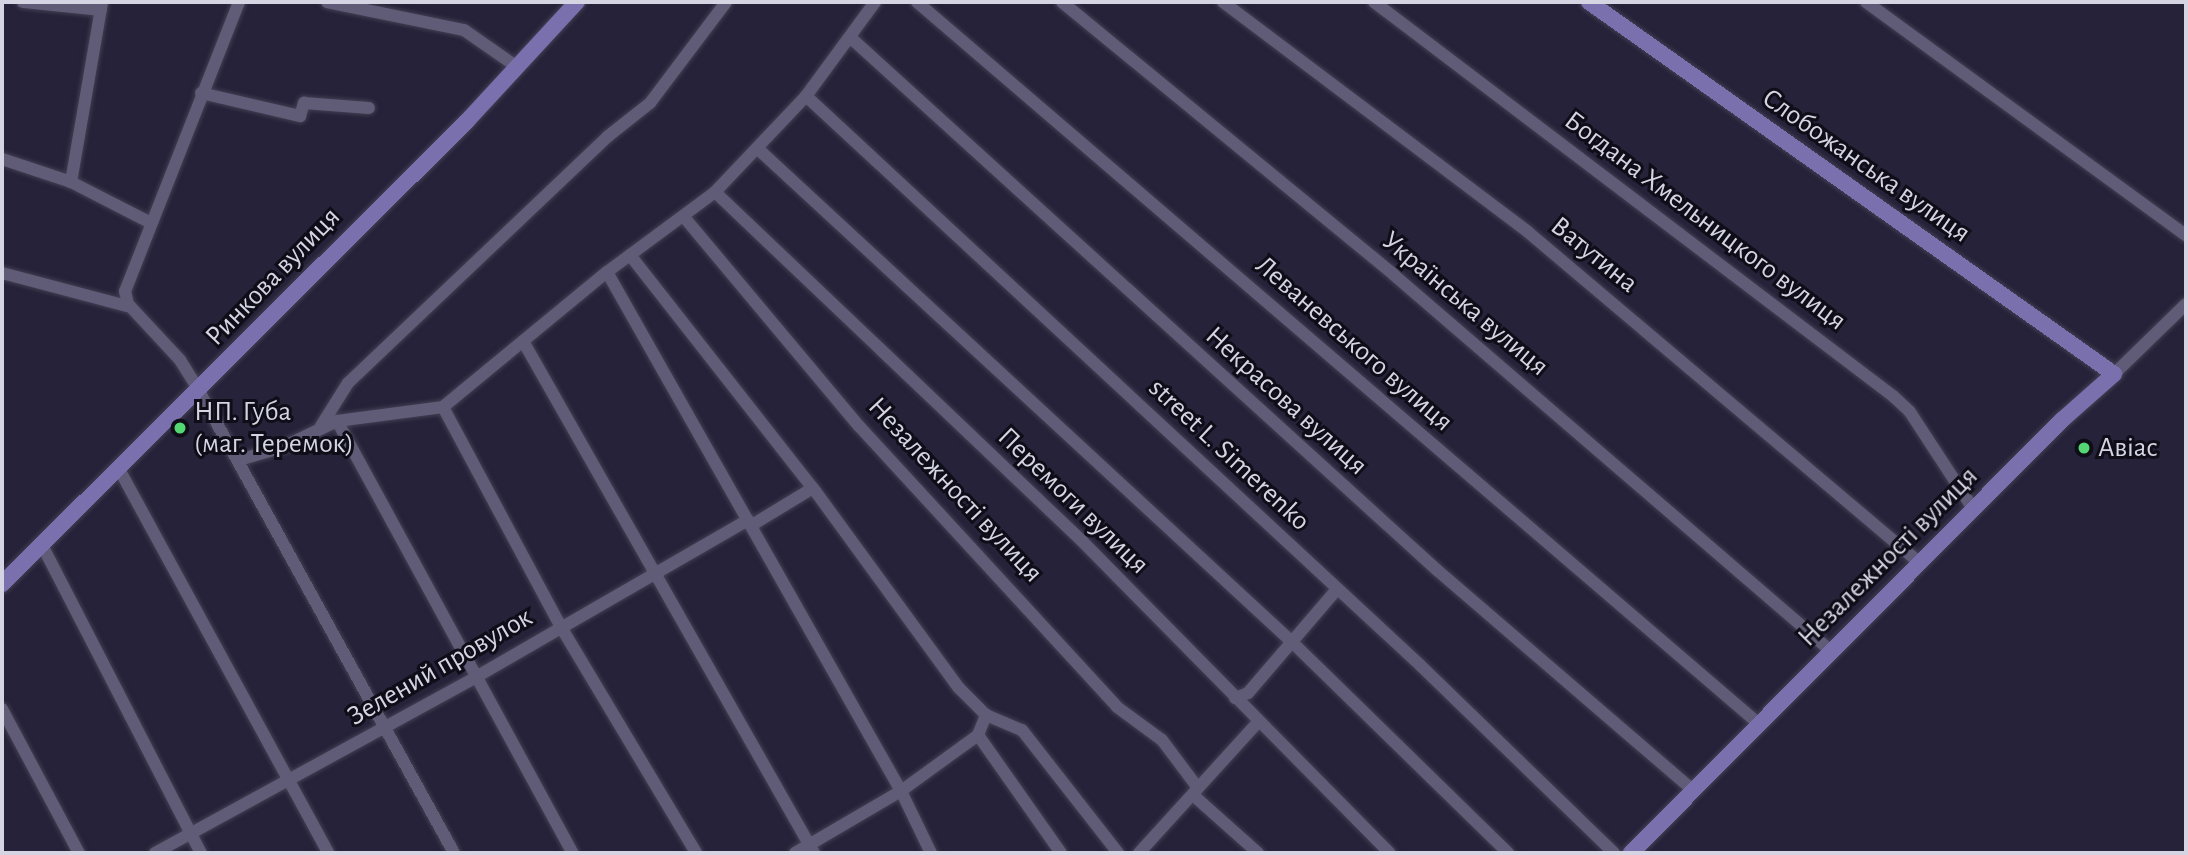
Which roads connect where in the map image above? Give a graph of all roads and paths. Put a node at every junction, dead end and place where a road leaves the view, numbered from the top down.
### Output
1 (23, 2) edge
2 (239, 2) edge
3 (327, 2) edge
4 (578, 2) edge
5 (726, 2) edge
6 (876, 2) edge
7 (917, 2) edge
8 (1062, 2) edge
9 (1223, 2) edge
10 (1374, 2) edge
11 (1589, 2) edge
12 (1866, 2) edge
13 (101, 6) edge
14 (852, 38) junction
15 (517, 67) junction
16 (201, 93) junction
17 (806, 96) junction
18 (369, 108) dead end
19 (757, 148) junction
20 (2, 159) edge
21 (71, 182) junction
22 (715, 192) junction
23 (684, 217) junction
24 (149, 222) junction
25 (2186, 235) edge
26 (630, 255) junction
27 (607, 272) junction
28 (2, 273) edge
29 (2186, 304) edge
30 (131, 307) junction
31 (523, 341) junction
32 (2114, 374) junction
33 (199, 391) junction
34 (443, 407) junction
35 (337, 421) junction
36 (314, 429) junction
37 (239, 460) junction
38 (119, 469) junction
39 (813, 488) junction
40 (1974, 510) junction
41 (750, 523) junction
42 (43, 547) junction
43 (1921, 564) junction
44 (658, 575) junction
45 (2, 584) edge
46 (1337, 589) junction
47 (548, 602) junction
48 (584, 615) junction
49 (561, 627) junction
50 (540, 640) junction
51 (1293, 643) junction
52 (574, 649) junction
53 (1831, 651) junction
54 (476, 677) junction
55 (1235, 698) junction
56 (2, 709) edge
57 (986, 716) junction
58 (1258, 722) junction
59 (1758, 723) junction
60 (384, 728) junction
61 (978, 735) junction
62 (288, 780) junction
63 (901, 791) junction
64 (1196, 792) junction
65 (1693, 792) junction
66 (191, 834) junction
67 (812, 849) edge
68 (79, 853) edge
69 (155, 853) edge
70 (201, 853) edge
71 (328, 853) edge
72 (454, 853) edge
73 (573, 853) edge
74 (696, 853) edge
75 (795, 853) edge
76 (931, 853) edge
77 (1061, 853) edge
78 (1118, 853) edge
79 (1139, 853) edge
80 (1258, 853) edge
81 (1390, 853) edge
82 (1508, 853) edge
83 (1614, 853) edge
84 (1631, 853) edge

1 - 13 street
2 - 16 street
3 - 15 street
4 - 15 main road, Ринкова вулиця
5 - 36 street
6 - 14 street
7 - 59 street, Леваневського вулиця
8 - 53 street, Українська вулиця
9 - 43 street, Ватутина
10 - 40 street, Богдана Хмельницкого вулиця
11 - 32 main road, Слобожанська вулиця
12 - 25 street
13 - 21 street
14 - 17 street
14 - 65 street, Некрасова вулиця
15 - 33 main road, Ринкова вулиця
16 - 18 street
16 - 24 street
17 - 19 street
17 - 46 street, street L. Simerenko
19 - 22 street
19 - 51 street
20 - 21 street
21 - 24 street
22 - 23 street
22 - 55 street, Перемоги вулиця
23 - 26 street
23 - 64 street, Незалежності вулиця
24 - 30 street
26 - 27 street
26 - 39 street
27 - 31 street
27 - 41 street
28 - 30 street
29 - 32 street, Незалежності вулиця
30 - 33 street
31 - 34 street
31 - 44 street
32 - 40 main road, Незалежності вулиця
33 - 37 street
33 - 38 main road, Ринкова вулиця
34 - 35 street
34 - 47 street
35 - 36 street
35 - 54 street
36 - 37 street
37 - 60 street
38 - 42 main road, Ринкова вулиця
38 - 62 street
39 - 41 street, Зелений провулок
39 - 57 street
40 - 43 main road, Незалежності вулиця
41 - 44 street, Зелений провулок
41 - 63 street
42 - 45 main road, Ринкова вулиця
42 - 66 street
43 - 53 main road, Незалежності вулиця
44 - 48 street, Зелений провулок
44 - 67 street
46 - 51 street
46 - 83 street, street L. Simerenko
47 - 49 street
47 - 50 street
48 - 49 street, Зелений провулок
48 - 52 street
49 - 50 street, Зелений провулок
49 - 52 street
50 - 54 street, Зелений провулок
51 - 55 street
51 - 82 street
52 - 74 street
53 - 59 main road, Незалежності вулиця
54 - 60 street, Зелений провулок
54 - 73 street
55 - 58 street, Перемоги вулиця
56 - 68 street
57 - 61 street
57 - 78 street
58 - 64 street
58 - 81 street, Перемоги вулиця
59 - 65 main road, Незалежності вулиця
60 - 62 street, Зелений провулок
60 - 72 street
61 - 63 street
61 - 77 street
62 - 66 street, Зелений провулок
62 - 71 street
63 - 67 street
63 - 76 street
64 - 79 street
64 - 80 street, Незалежності вулиця
65 - 84 main road, Незалежності вулиця
66 - 69 street, Зелений провулок
66 - 70 street
67 - 75 street

